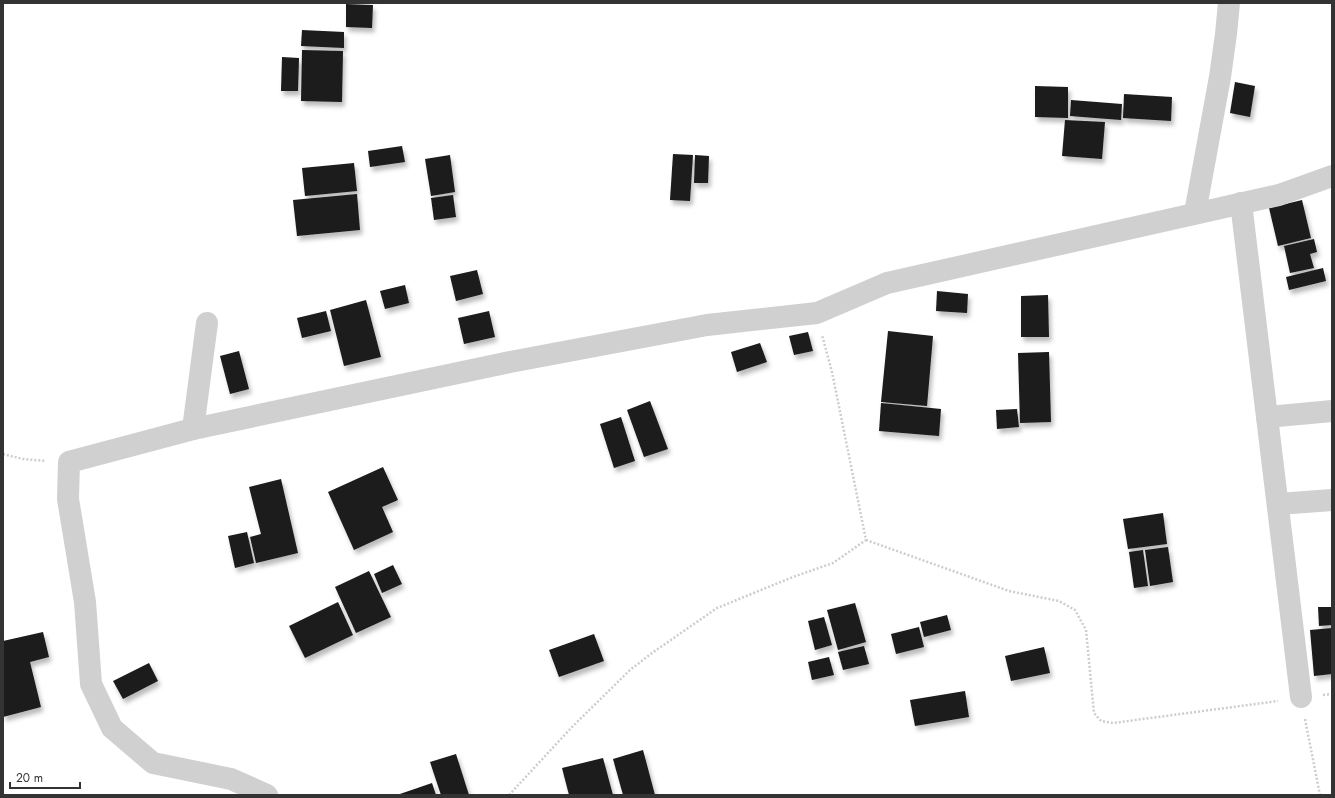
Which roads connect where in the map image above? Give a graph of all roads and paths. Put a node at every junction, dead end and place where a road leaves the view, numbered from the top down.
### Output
1 (1229, 3) edge
2 (1332, 176) edge
3 (1242, 203) junction
4 (1195, 213) junction
5 (817, 313) junction
6 (207, 323) dead end
7 (1332, 410) edge
8 (1267, 417) junction
9 (193, 429) junction
10 (3, 454) edge
11 (69, 462) junction
12 (1332, 500) edge
13 (1278, 504) junction
14 (866, 540) junction
15 (1332, 694) edge
16 (1301, 697) junction
17 (266, 795) edge
18 (509, 795) edge
19 (1320, 795) edge

1 - 4 street
2 - 3 street
3 - 4 street
3 - 8 street
4 - 5 street
5 - 9 street
5 - 14 path
6 - 9 street
7 - 8 street
8 - 13 street
9 - 11 street
10 - 11 path
11 - 17 street
12 - 13 street
13 - 16 street
14 - 16 path
14 - 18 path
15 - 16 path
16 - 19 path

